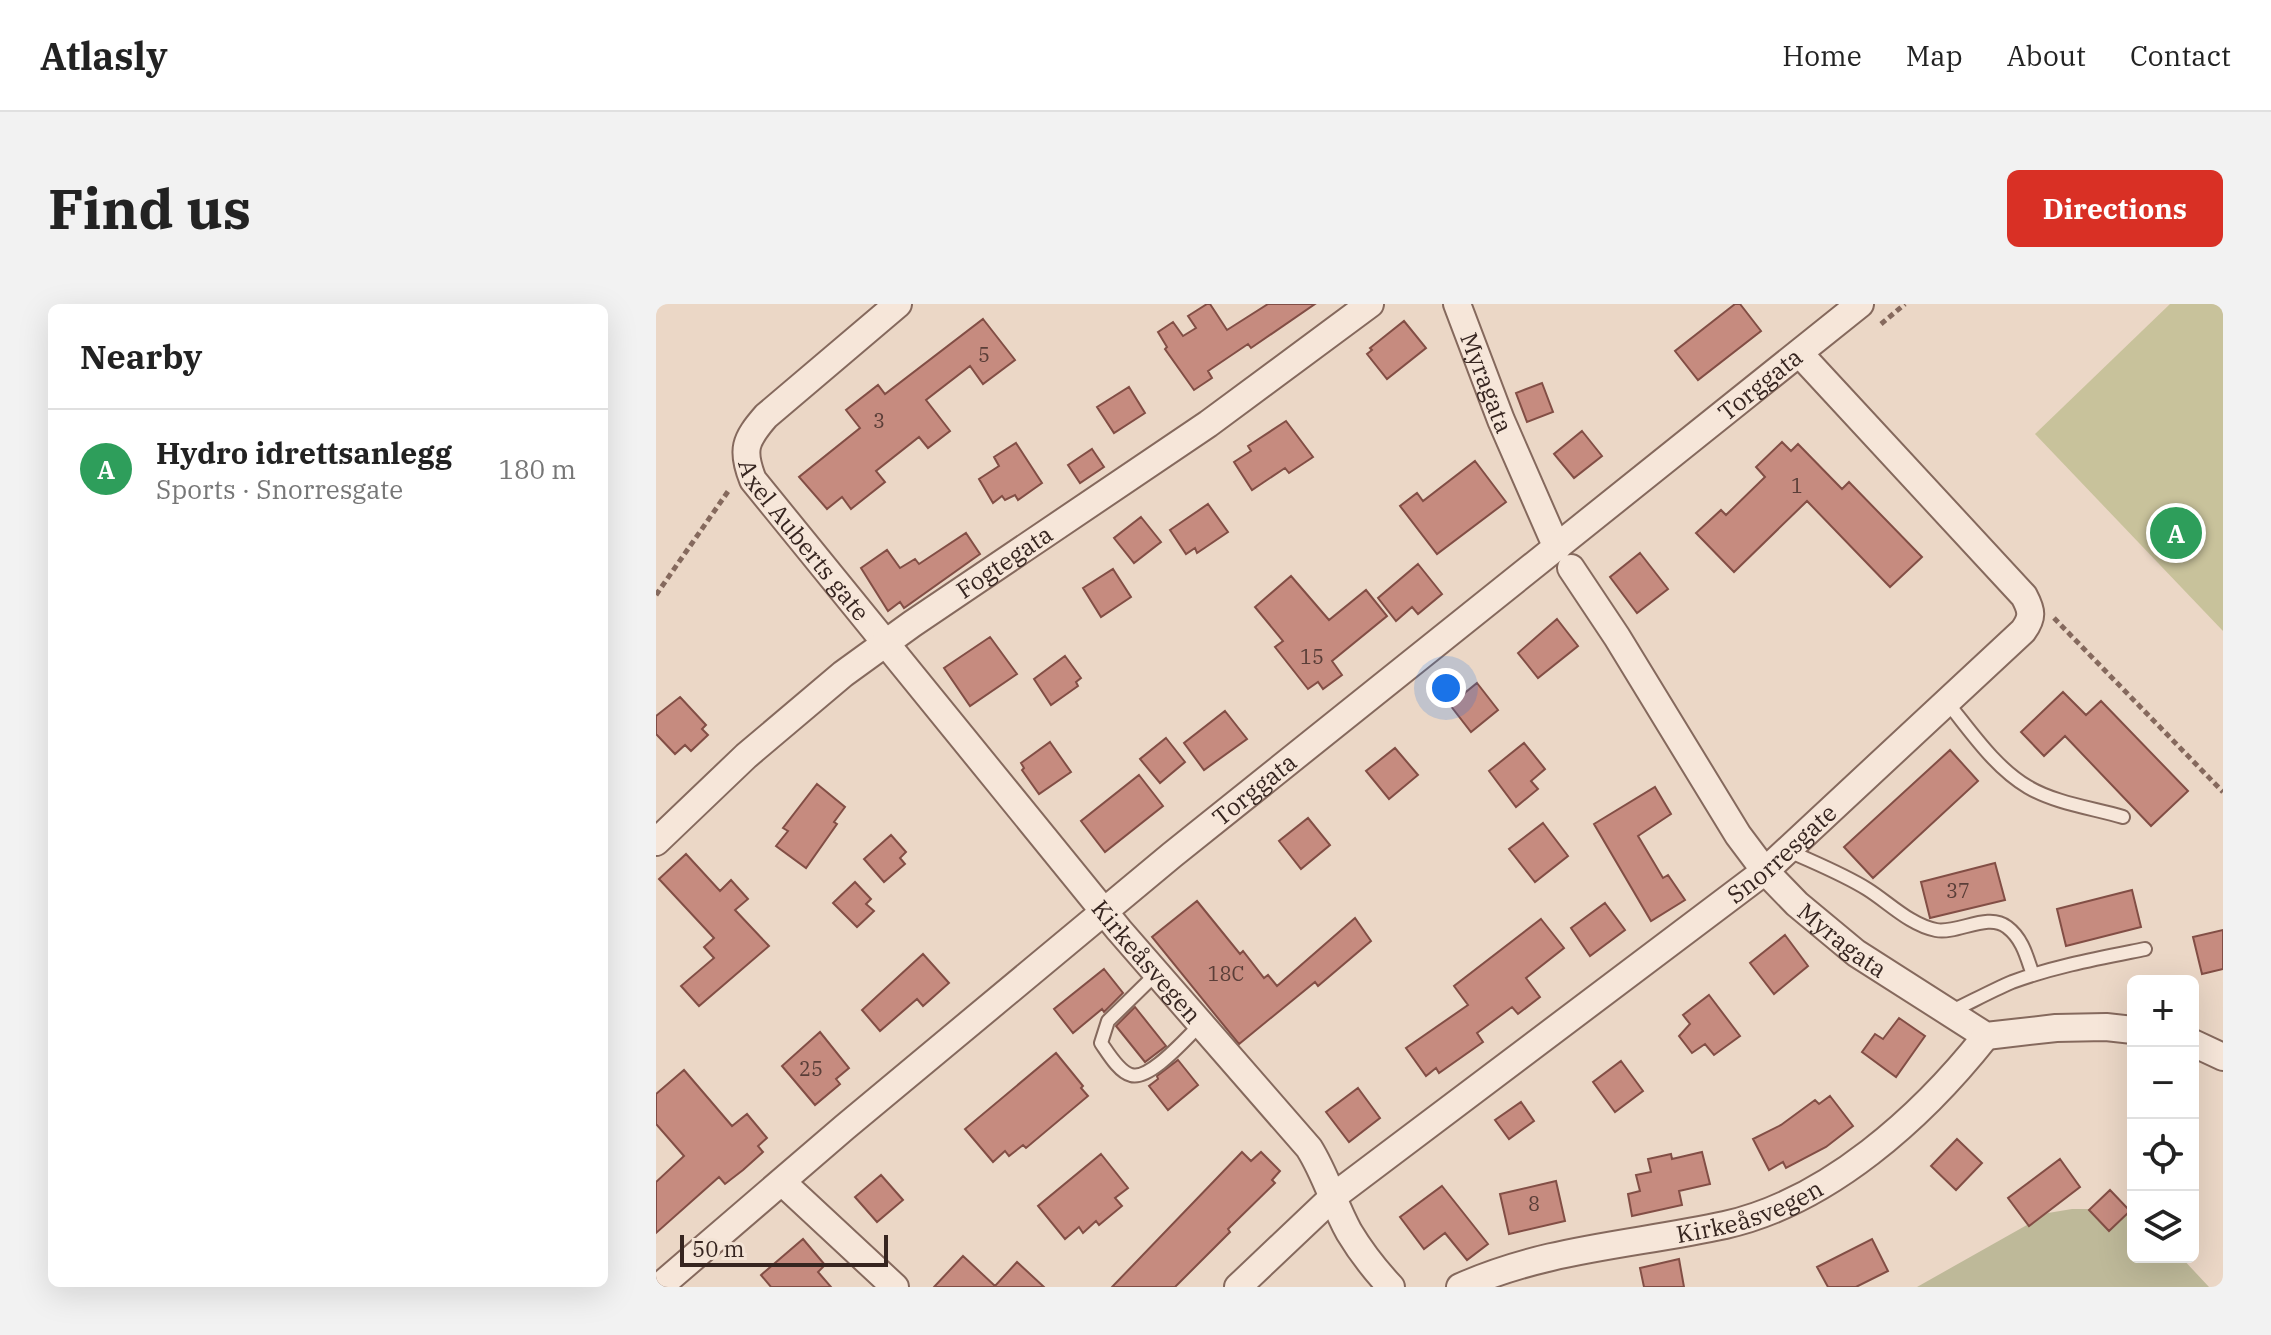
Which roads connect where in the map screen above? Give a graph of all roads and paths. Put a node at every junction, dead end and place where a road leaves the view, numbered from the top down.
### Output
1 (898, 304) edge
2 (1370, 304) edge
3 (1457, 304) edge
4 (1860, 304) edge
5 (1800, 354) junction
6 (753, 480) junction
7 (1564, 558) junction
8 (656, 595) edge
9 (2031, 609) junction
10 (887, 642) junction
11 (1946, 701) junction
12 (2223, 792) edge
13 (2123, 817) dead end
14 (656, 842) edge
15 (1789, 851) junction
16 (1765, 871) junction
17 (1104, 912) junction
18 (2145, 949) dead end
19 (1157, 973) junction
20 (2033, 975) junction
21 (1950, 1012) junction
22 (1201, 1024) junction
23 (2127, 1029) edge
24 (1986, 1036) junction
25 (2199, 1046) edge
26 (2223, 1057) edge
27 (782, 1182) junction
28 (1334, 1196) junction
29 (659, 1287) edge
30 (895, 1287) edge
31 (1238, 1287) edge
32 (1391, 1287) edge
33 (1460, 1287) edge

1 - 6 street, Axel Auberts gate
2 - 10 street, Fogtegata
3 - 7 street, Myragata
4 - 5 street, Torggata
5 - 7 street, Torggata
5 - 9 street
6 - 8 path
6 - 10 street, Axel Auberts gate
7 - 16 street, Myragata
7 - 17 street, Torggata
9 - 11 street, Snorresgate
9 - 12 path
10 - 14 street, Fogtegata
10 - 17 street, Kirkeåsvegen
11 - 13 lane
11 - 15 street, Snorresgate
15 - 16 street, Snorresgate
15 - 20 lane
16 - 21 street, Myragata
16 - 28 street, Snorresgate
17 - 19 street, Kirkeåsvegen
17 - 27 street, Torggata
18 - 20 lane
19 - 22 street, Kirkeåsvegen
19 - 22 lane
20 - 21 lane
21 - 24 street, Myragata
22 - 28 street, Kirkeåsvegen
23 - 24 street
24 - 33 street, Kirkeåsvegen
25 - 26 street
27 - 29 street, Torggata
27 - 30 street
28 - 31 street, Snorresgate
28 - 32 street, Kirkeåsvegen

